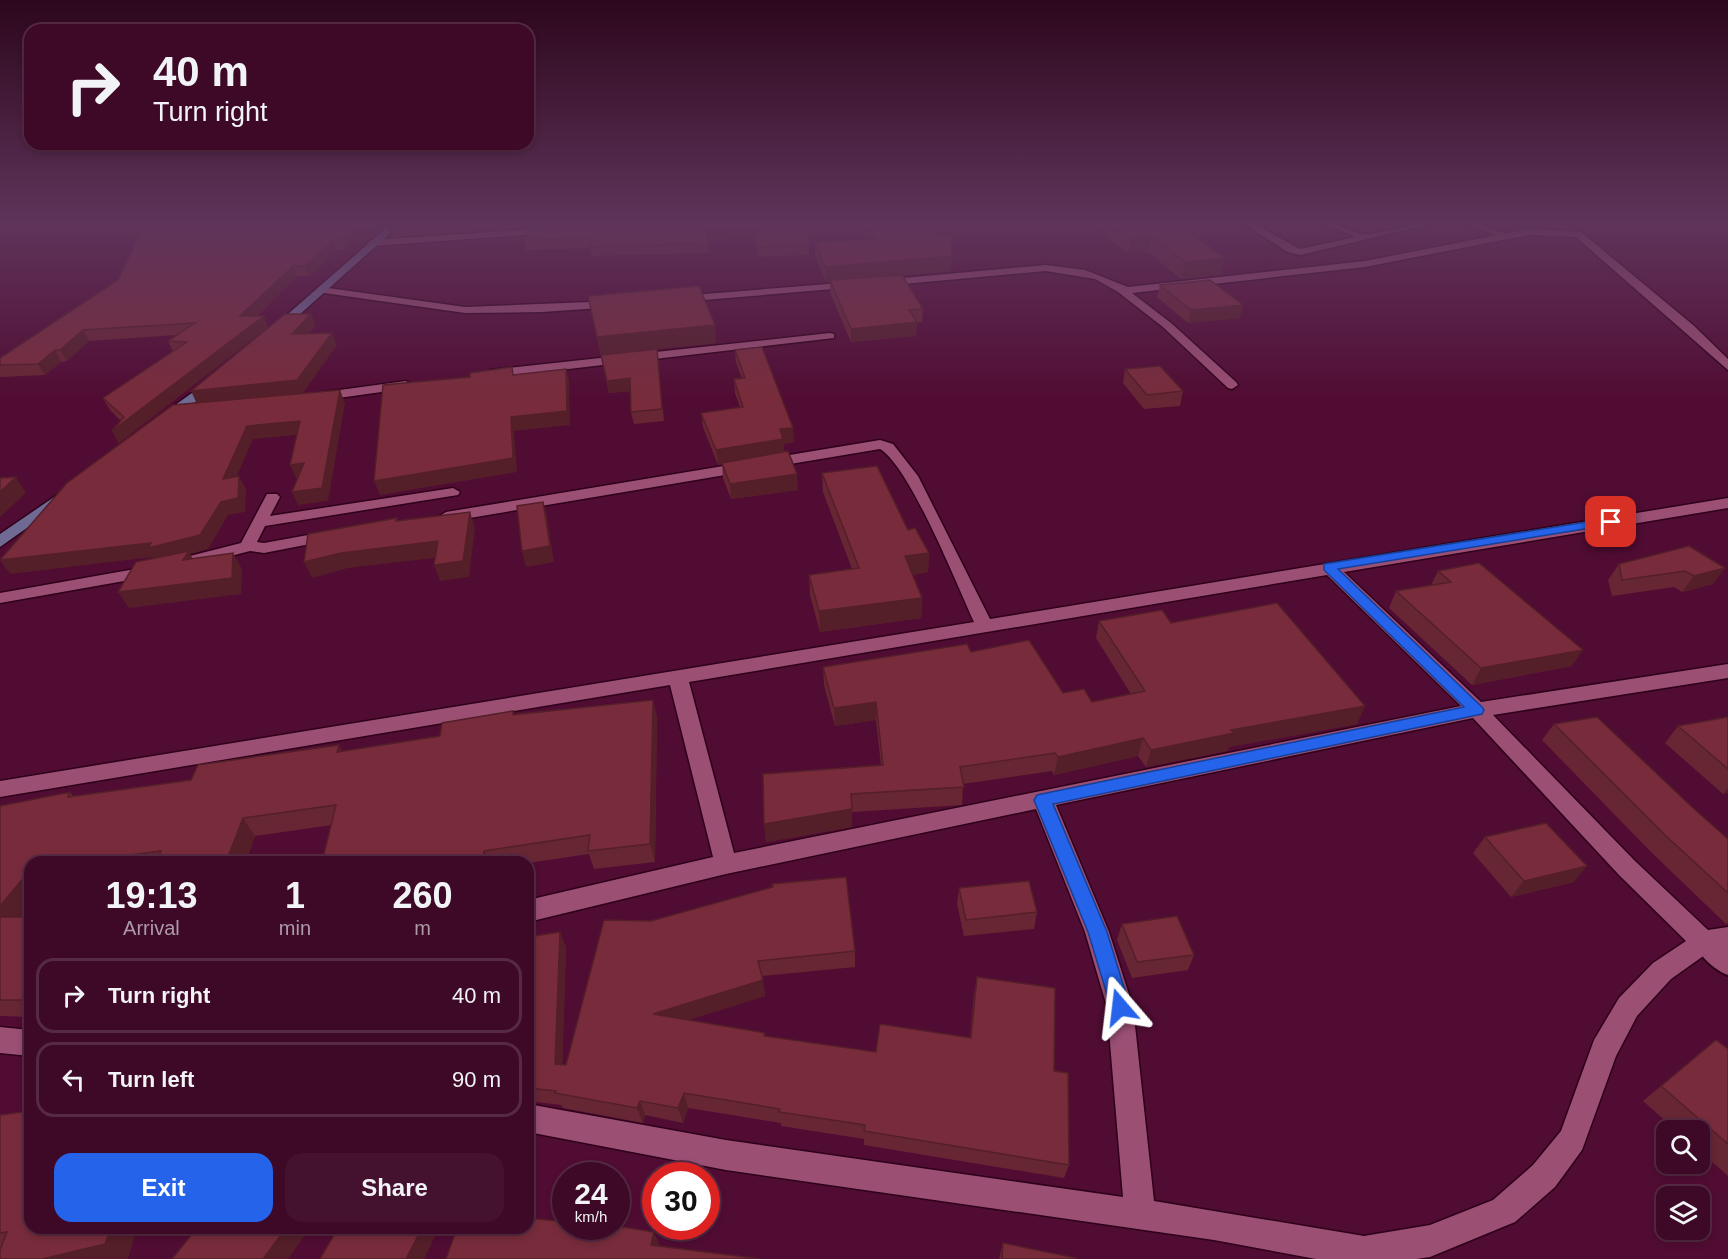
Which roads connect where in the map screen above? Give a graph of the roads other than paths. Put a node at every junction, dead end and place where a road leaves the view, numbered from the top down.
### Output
1 (331, 281) edge
2 (900, 281) edge
3 (1106, 281) edge
4 (1208, 281) edge
5 (1634, 281) edge
6 (874, 283) edge
7 (863, 284) edge
8 (321, 290) junction
9 (1122, 290) junction
10 (663, 300) edge
11 (630, 303) edge
12 (831, 336) dead end
13 (266, 339) edge
14 (1728, 366) edge
15 (221, 375) edge
16 (475, 376) edge
17 (420, 383) edge
18 (1232, 385) dead end
19 (298, 400) edge
20 (198, 410) edge
21 (175, 412) junction
22 (157, 425) edge
23 (453, 492) dead end
24 (67, 493) edge
25 (272, 497) dead end
26 (1728, 502) edge
27 (433, 519) edge
28 (259, 522) junction
29 (351, 533) edge
30 (0, 542) edge
31 (250, 546) junction
32 (1329, 567) junction
33 (0, 598) edge
34 (984, 625) junction
35 (1728, 671) edge
36 (678, 677) junction
37 (1477, 710) junction
38 (0, 789) edge
39 (1043, 800) junction
40 (726, 864) junction
41 (534, 910) edge
42 (1716, 940) edge
43 (1728, 964) edge
44 (0, 1040) edge
45 (24, 1042) edge
46 (534, 1119) edge
47 (1140, 1215) junction

1 - 8 main road
2 - 6 street
3 - 9 street
4 - 9 street
5 - 14 street
7 - 10 street
8 - 11 street
8 - 13 main road
9 - 18 street
12 - 16 street
15 - 21 main road
17 - 19 street
20 - 21 street
21 - 22 main road
23 - 28 street
24 - 30 main road
25 - 28 street
26 - 32 street
27 - 34 street
28 - 31 street
29 - 31 street
31 - 33 street
32 - 34 street
32 - 37 street
34 - 36 street
35 - 37 street
36 - 38 street
36 - 40 street
37 - 39 street
37 - 42 street
39 - 40 street
39 - 47 street
40 - 41 street
42 - 43 lane
42 - 47 street
44 - 45 street
46 - 47 street

